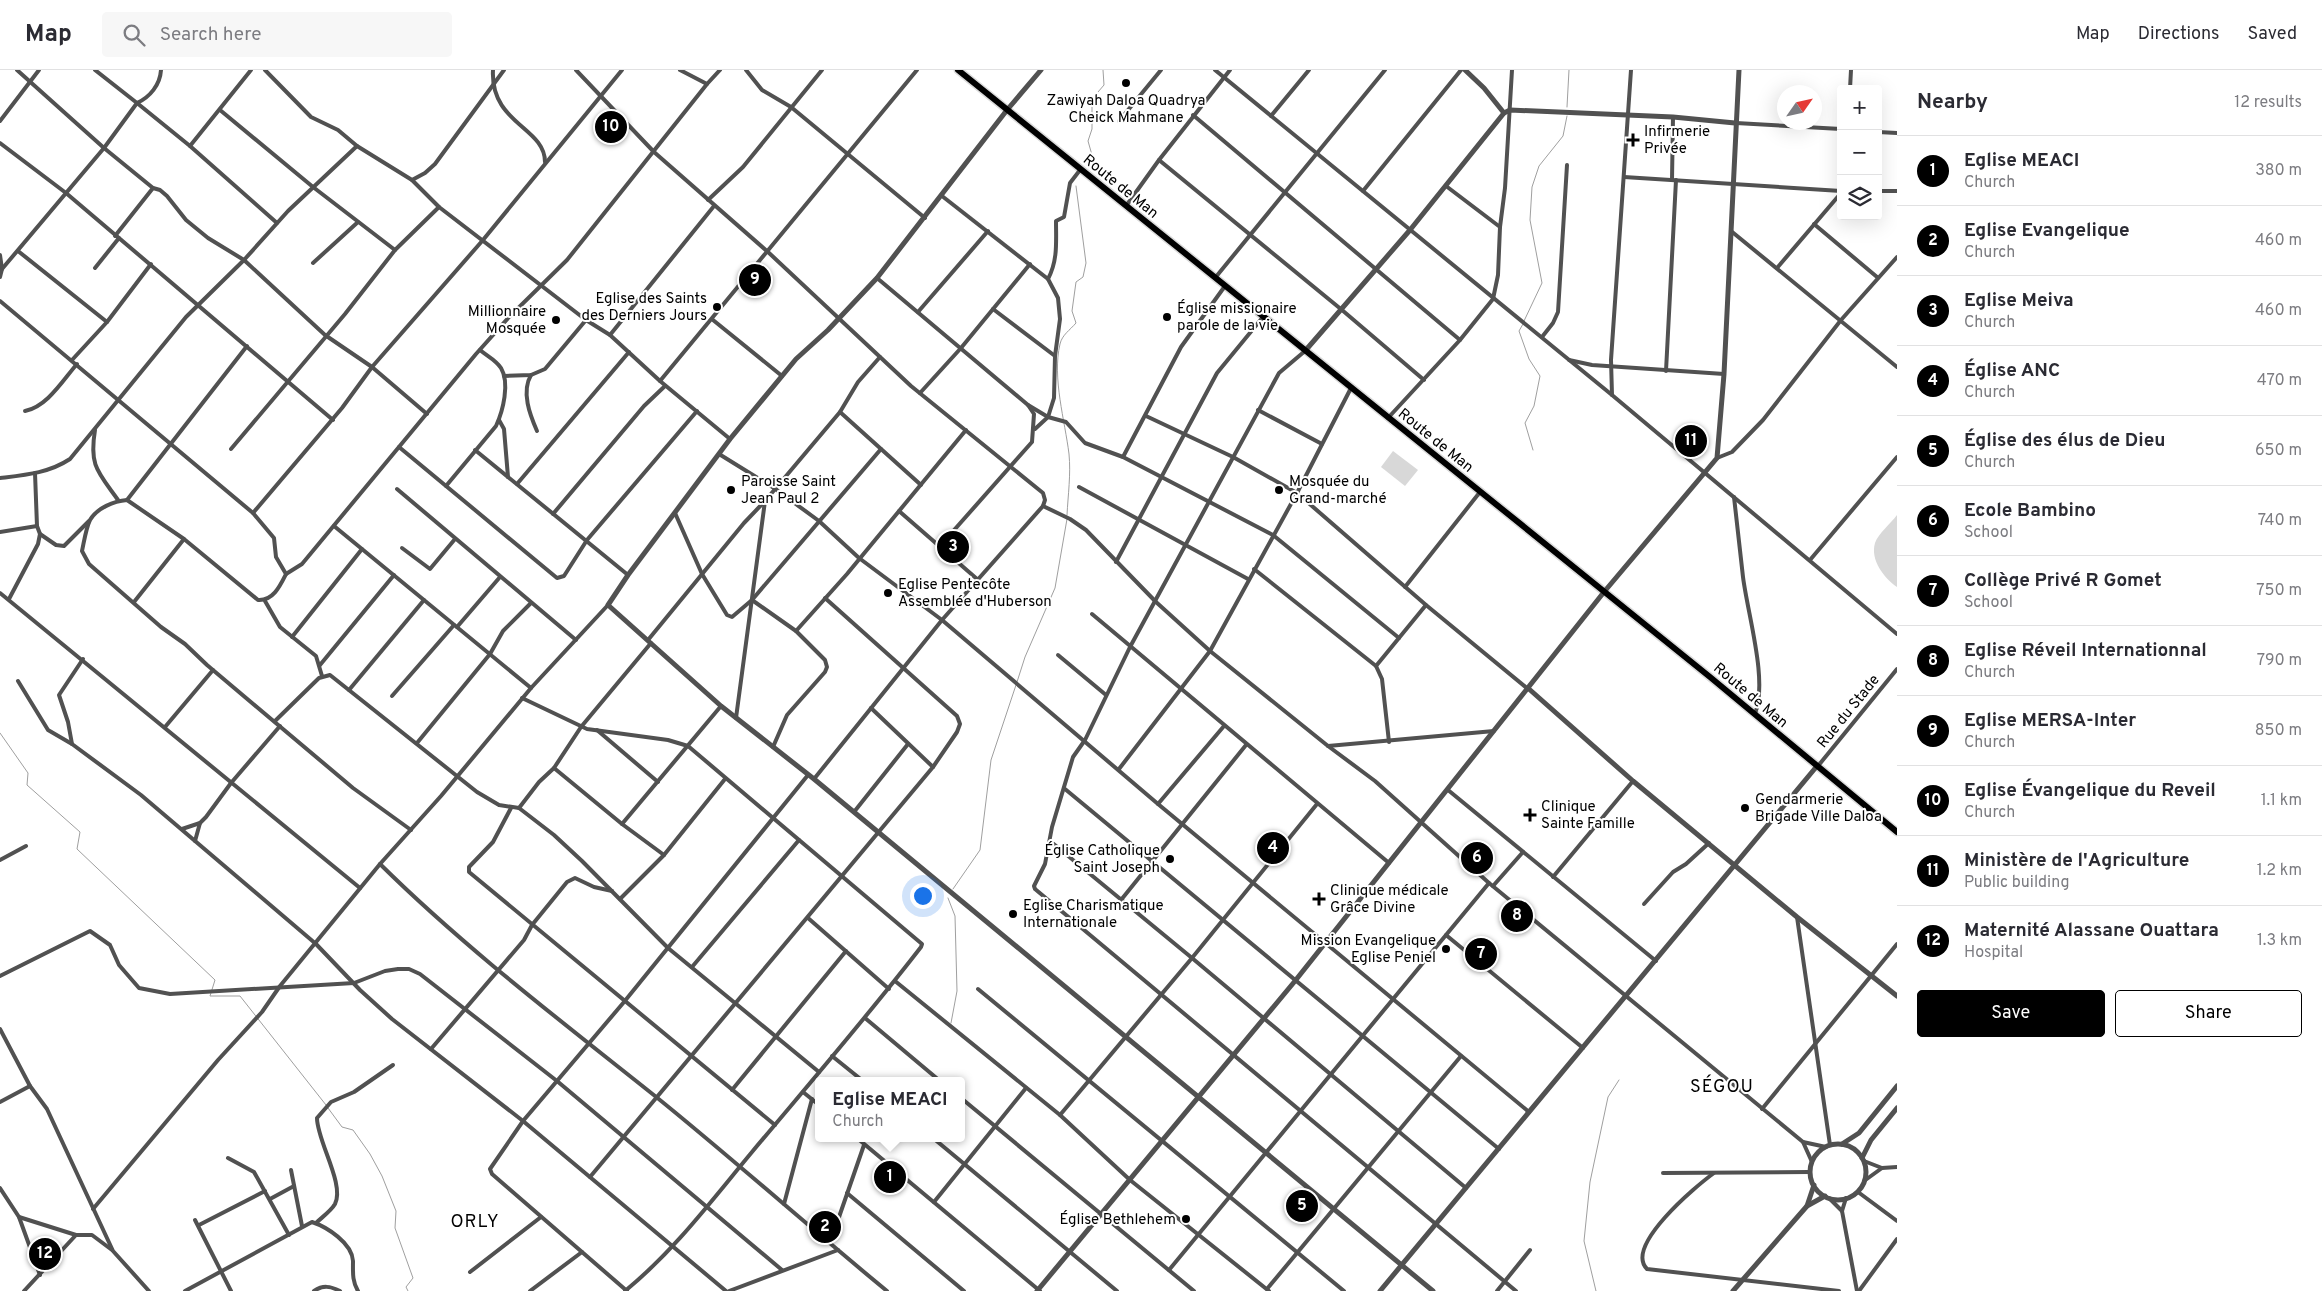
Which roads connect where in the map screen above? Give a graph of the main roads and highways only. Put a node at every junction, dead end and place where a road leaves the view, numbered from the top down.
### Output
1 (958, 70) edge
2 (1897, 832) edge

1 - 2 highway, Route de Man

